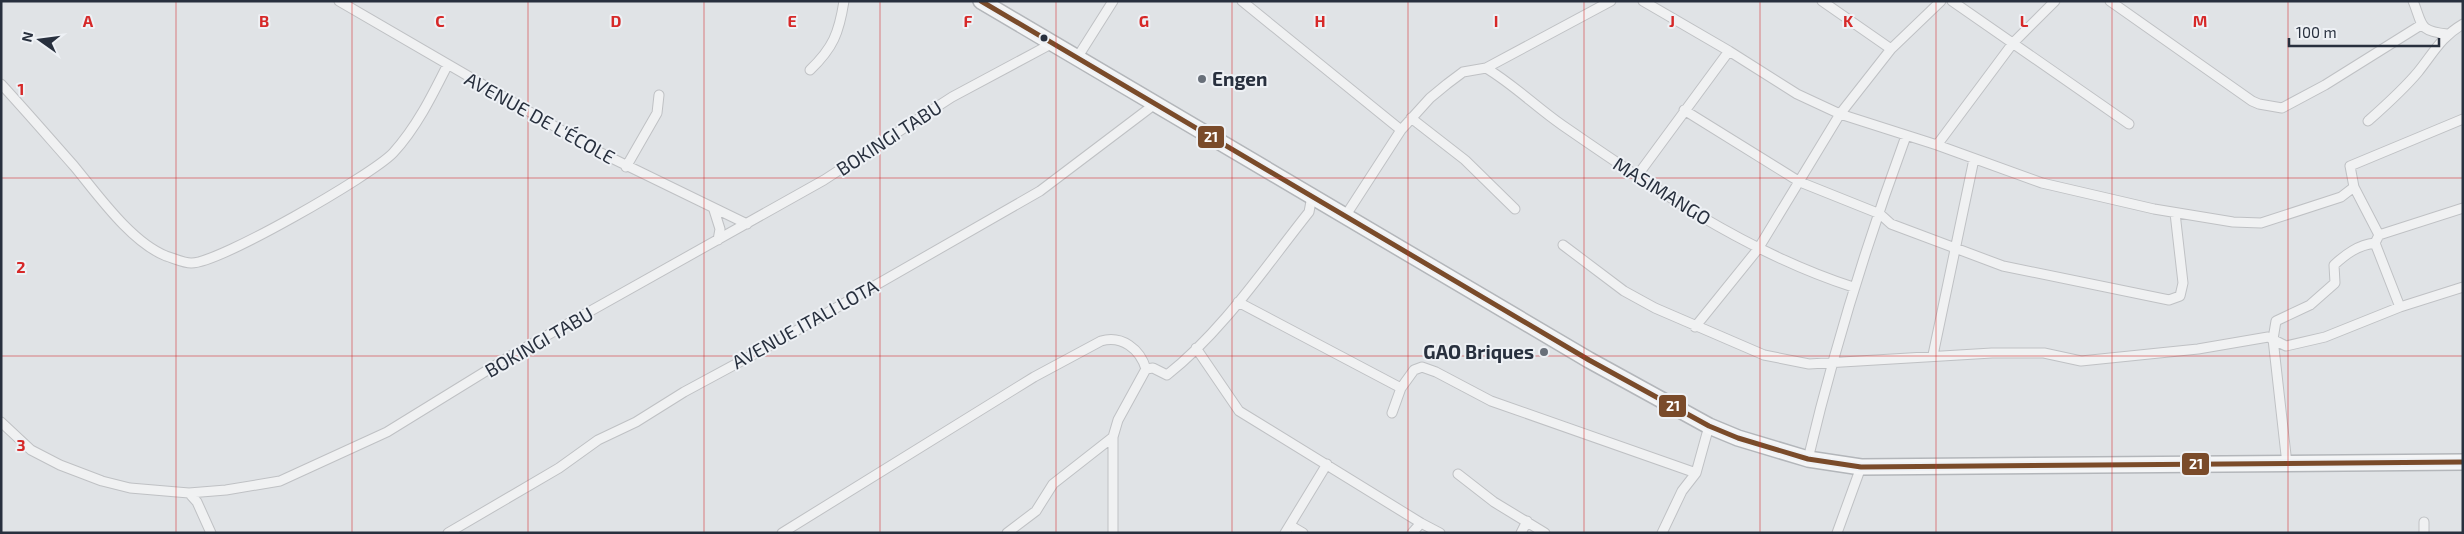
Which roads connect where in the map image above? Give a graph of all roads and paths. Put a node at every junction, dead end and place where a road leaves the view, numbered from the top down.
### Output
1 (339, 1) edge
2 (844, 1) edge
3 (981, 1) edge
4 (1113, 1) edge
5 (1242, 1) edge
6 (1611, 1) edge
7 (1643, 1) edge
8 (1822, 1) edge
9 (1941, 1) edge
10 (1952, 1) edge
11 (2055, 1) edge
12 (2110, 1) edge
13 (2413, 1) edge
14 (2463, 24) edge
15 (2422, 25) junction
16 (2447, 34) junction
17 (2013, 43) junction
18 (1051, 44) junction
19 (1891, 49) junction
20 (1729, 51) junction
21 (1077, 58) junction
22 (447, 66) junction
23 (1486, 68) junction
24 (810, 70) dead end
25 (1, 84) edge
26 (658, 95) dead end
27 (1155, 104) junction
28 (1684, 110) junction
29 (1840, 114) junction
30 (1411, 118) junction
31 (2463, 119) edge
32 (2368, 121) dead end
33 (2129, 124) dead end
34 (1401, 130) junction
35 (1906, 136) junction
36 (1937, 145) junction
37 (1974, 159) junction
38 (626, 167) junction
39 (1637, 176) junction
40 (1800, 182) junction
41 (2354, 187) junction
42 (1312, 196) junction
43 (2463, 208) edge
44 (1515, 209) dead end
45 (714, 210) junction
46 (2175, 213) junction
47 (1880, 214) junction
48 (1346, 215) junction
49 (747, 224) junction
50 (2377, 239) junction
51 (718, 240) junction
52 (1563, 245) dead end
53 (1956, 247) junction
54 (1758, 249) junction
55 (1854, 287) junction
56 (2463, 287) edge
57 (1238, 302) junction
58 (2400, 307) junction
59 (1695, 327) junction
60 (2273, 339) junction
61 (1196, 348) junction
62 (1934, 355) junction
63 (1831, 364) junction
64 (1146, 369) junction
65 (1401, 388) junction
66 (1392, 413) dead end
67 (1, 422) edge
68 (1709, 426) junction
69 (1113, 437) junction
70 (1808, 459) junction
71 (2463, 462) edge
72 (1327, 464) junction
73 (2287, 464) junction
74 (1862, 467) junction
75 (1696, 472) junction
76 (1458, 474) dead end
77 (189, 493) junction
78 (1527, 521) junction
79 (2424, 522) dead end
80 (1421, 523) junction
81 (1288, 530) edge
82 (1115, 531) edge
83 (211, 533) edge
84 (448, 533) edge
85 (782, 533) edge
86 (1008, 533) edge
87 (1303, 533) edge
88 (1412, 533) edge
89 (1440, 533) edge
90 (1521, 533) edge
91 (1545, 533) edge
92 (1662, 533) edge
93 (1837, 533) edge
94 (2424, 533) edge

1 - 22 street, AVENUE DE L'ÉCOLE
2 - 24 street
3 - 18 highway
4 - 21 street
5 - 34 street
6 - 23 street
7 - 20 street
8 - 19 street
9 - 19 street
10 - 17 street
11 - 17 street
12 - 15 street
13 - 15 street
14 - 16 street
15 - 16 street
16 - 32 street
17 - 33 street
17 - 36 street
18 - 21 highway
18 - 49 street, BOKINGI TABU
19 - 29 street
20 - 28 street
20 - 29 street
21 - 27 highway
22 - 25 street
22 - 38 street, AVENUE DE L'ÉCOLE
23 - 30 street
23 - 39 street, MASIMANGO
26 - 38 street
27 - 42 highway
27 - 84 street, AVENUE ITALI LOTA
28 - 39 street
28 - 40 street
29 - 35 street
29 - 40 street
30 - 34 street
30 - 44 street
31 - 41 street
34 - 48 street
35 - 36 street
35 - 47 street
36 - 37 street
37 - 46 street
37 - 53 street
38 - 45 street, AVENUE DE L'ÉCOLE
39 - 54 street, MASIMANGO
40 - 47 street
40 - 54 street
41 - 46 street
41 - 50 street
42 - 48 highway
42 - 57 street
43 - 50 street
45 - 49 street, AVENUE DE L'ÉCOLE
45 - 51 street
46 - 53 street
47 - 53 street
47 - 55 street
48 - 68 highway
49 - 51 street, BOKINGI TABU
50 - 58 street
50 - 60 street
51 - 77 street, BOKINGI TABU
52 - 59 street
53 - 62 street
54 - 55 street, MASIMANGO
54 - 59 street
55 - 63 street
56 - 58 street
57 - 61 street
57 - 65 street
58 - 60 street
59 - 63 street
60 - 62 street
60 - 73 street
61 - 64 street
61 - 72 street
62 - 63 street
63 - 70 street
64 - 69 street
64 - 85 street
65 - 66 street
65 - 75 street
67 - 77 street, BOKINGI TABU
68 - 70 highway
68 - 75 street
69 - 82 street
69 - 86 street
70 - 74 highway
71 - 73 highway
72 - 80 street
72 - 81 street
73 - 74 highway
74 - 93 street
75 - 92 street
76 - 78 street
77 - 83 street
78 - 90 street
78 - 91 street
79 - 94 street
80 - 88 street
80 - 89 street
81 - 87 street

